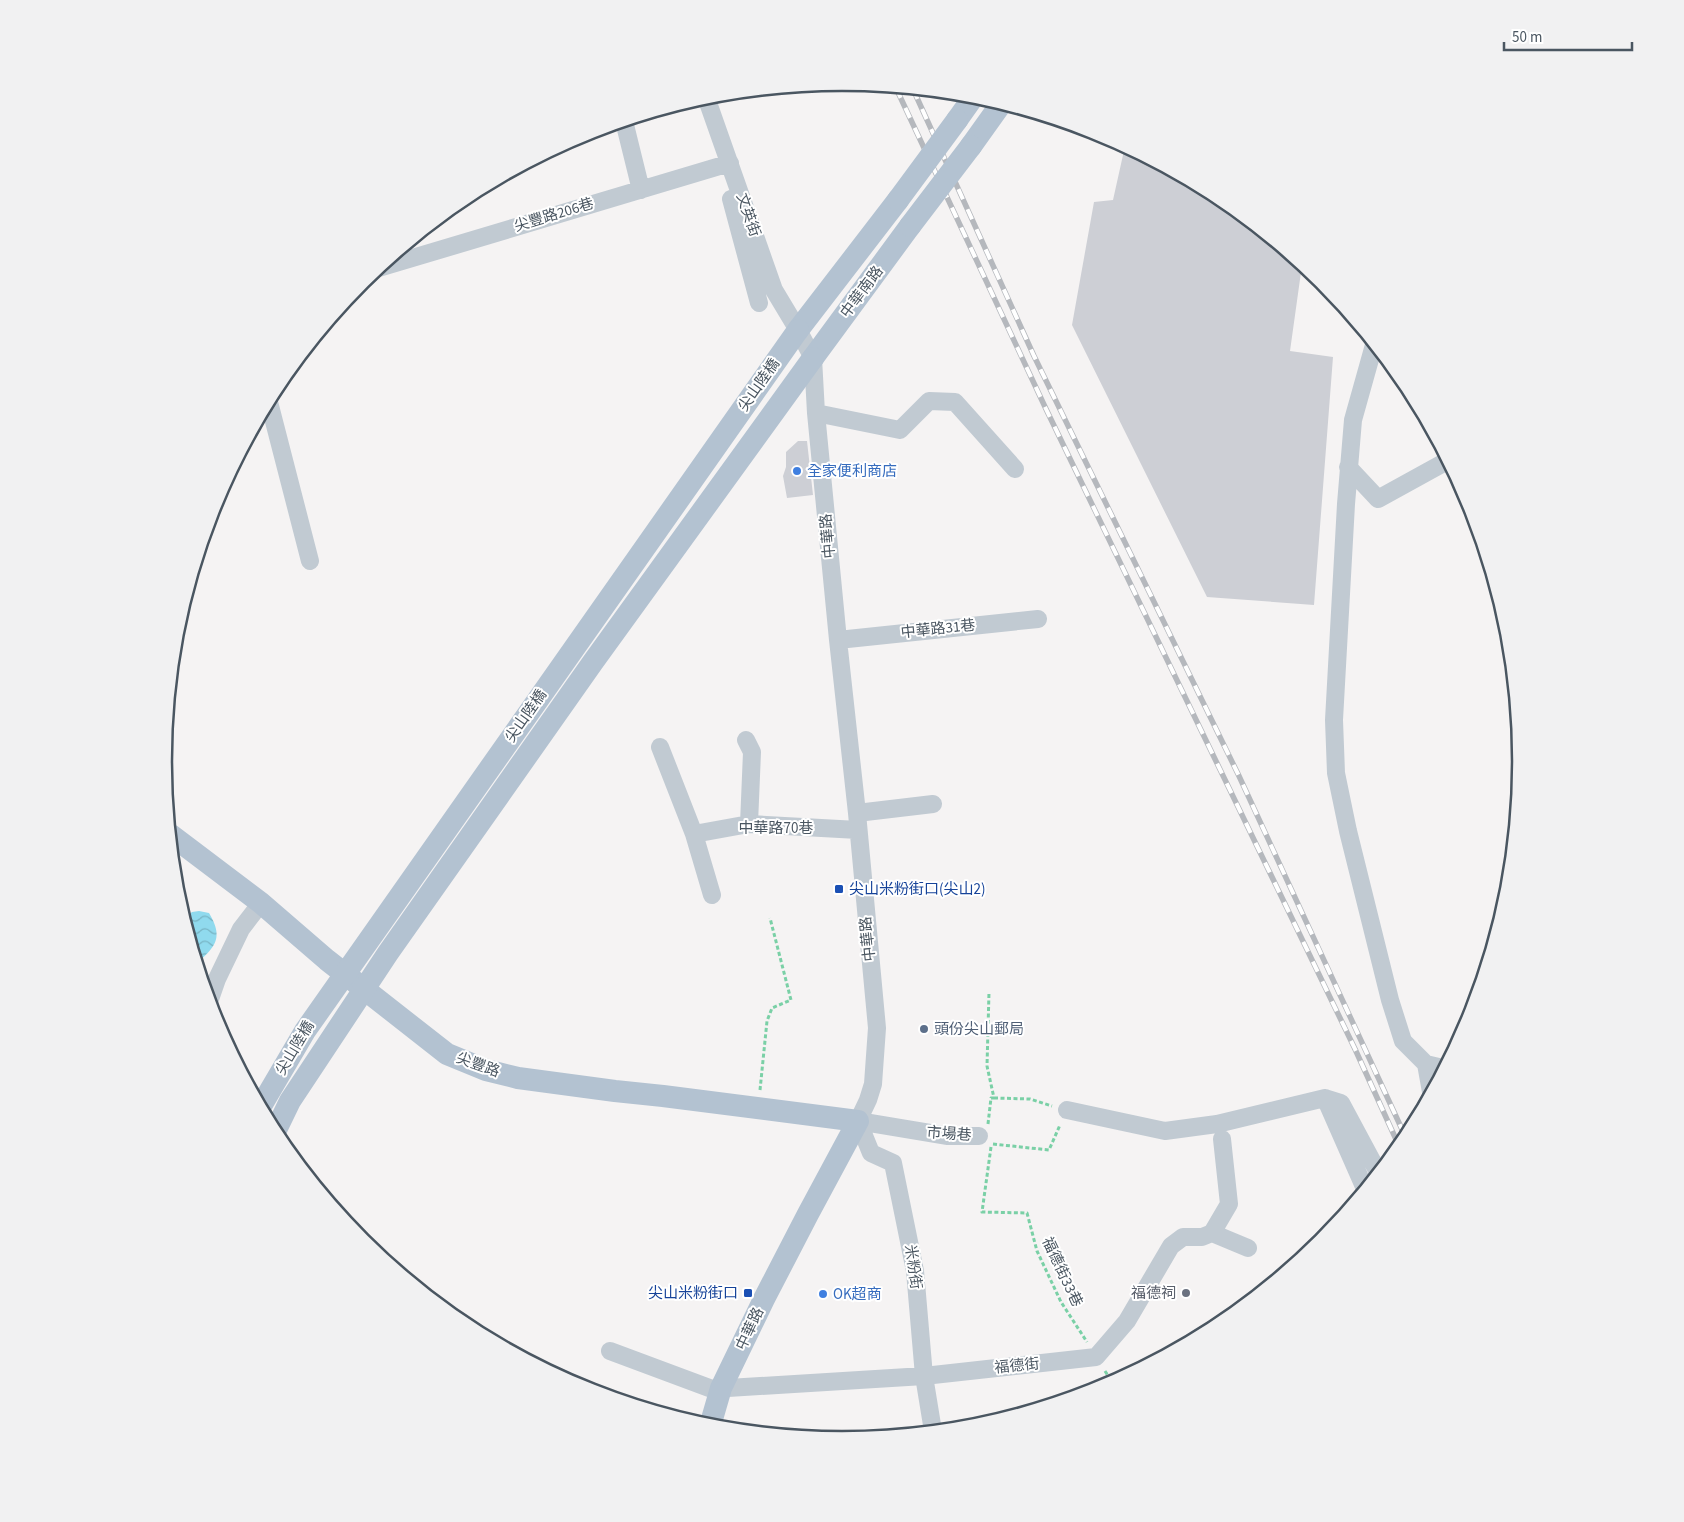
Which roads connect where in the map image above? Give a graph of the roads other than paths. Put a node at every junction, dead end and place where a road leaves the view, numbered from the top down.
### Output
1 (969, 103) edge
2 (709, 105) edge
3 (997, 110) edge
4 (625, 128) edge
5 (730, 163) junction
6 (641, 190) junction
7 (400, 257) edge
8 (758, 303) dead end
9 (798, 330) junction
10 (1372, 352) edge
11 (813, 358) junction
12 (271, 412) edge
13 (816, 413) junction
14 (1442, 464) edge
15 (1348, 467) junction
16 (1015, 468) dead end
17 (310, 561) dead end
18 (1038, 619) dead end
19 (838, 640) junction
20 (746, 740) dead end
21 (660, 747) dead end
22 (933, 804) dead end
23 (857, 822) junction
24 (749, 824) junction
25 (694, 834) junction
26 (177, 840) edge
27 (712, 894) dead end
28 (261, 903) junction
29 (213, 990) edge
30 (1426, 1064) junction
31 (1438, 1067) edge
32 (1429, 1082) edge
33 (1325, 1098) junction
34 (264, 1100) edge
35 (1067, 1110) road end
36 (858, 1122) junction
37 (279, 1124) edge
38 (1222, 1139) dead end
39 (985, 1140) road end
40 (1375, 1166) edge
41 (1362, 1182) edge
42 (1212, 1232) junction
43 (1248, 1248) dead end
44 (610, 1351) dead end
45 (924, 1376) junction
46 (721, 1388) junction
47 (712, 1418) edge
48 (932, 1425) edge

1 - 9 main road, 中華南路, bridge
2 - 5 street, 文英街
3 - 11 main road, 中華南路, bridge
4 - 6 street
5 - 6 street, 尖豐路206巷
5 - 8 street
5 - 9 street, 文英街
6 - 7 street, 尖豐路206巷
9 - 11 street, 中華路
9 - 34 main road, 尖山陸橋, bridge
10 - 15 street
11 - 13 street, 中華路
11 - 37 main road, 尖山陸橋, bridge
12 - 17 street
13 - 16 street
13 - 19 street, 中華路
14 - 15 street
15 - 30 street
18 - 19 street, 中華路31巷
19 - 23 street, 中華路
20 - 24 street
21 - 25 street
22 - 23 street, 中華路70巷
23 - 24 street, 中華路70巷
23 - 36 street, 中華路
24 - 25 street, 中華路70巷
25 - 27 street
26 - 28 main road, 尖豐路
28 - 29 street
28 - 36 main road, 尖豐路
30 - 31 street
30 - 32 street
33 - 35 street
33 - 40 street
33 - 41 street
36 - 39 street, 市場巷
36 - 45 street, 米粉街
36 - 46 main road, 中華路
38 - 42 street
42 - 43 street
42 - 45 street, 福德街
44 - 46 street, 福德街
45 - 46 street, 福德街
45 - 48 street, 米粉街
46 - 47 main road, 中華路

